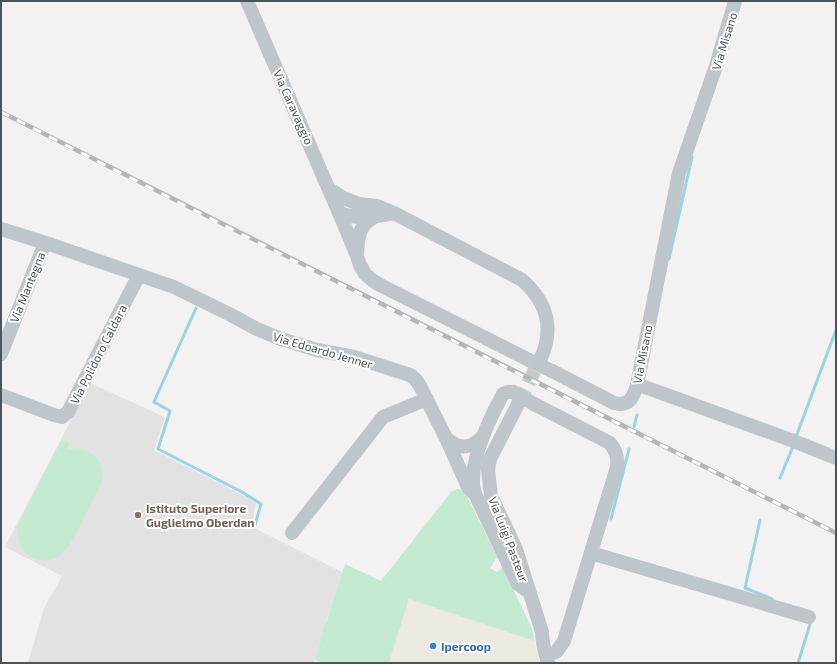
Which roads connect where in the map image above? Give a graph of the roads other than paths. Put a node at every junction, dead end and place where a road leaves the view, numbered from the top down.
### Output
1 (247, 1) edge
2 (736, 1) edge
3 (329, 189) junction
4 (359, 204) junction
5 (339, 212) junction
6 (394, 213) junction
7 (377, 216) junction
8 (1, 229) edge
9 (45, 243) junction
10 (357, 256) junction
11 (139, 275) junction
12 (1, 354) edge
13 (536, 360) junction
14 (642, 386) dead end
15 (1, 395) edge
16 (516, 397) junction
17 (427, 399) junction
18 (484, 436) junction
19 (446, 438) junction
20 (836, 458) edge
21 (475, 494) junction
22 (292, 533) dead end
23 (591, 553) junction
24 (530, 592) junction
25 (809, 617) dead end
26 (553, 660) edge

1 - 3 street, Via Caravaggio
2 - 13 street, Via Misano, bridge
3 - 4 street
3 - 5 street, Via Caravaggio
4 - 5 street
4 - 6 street
5 - 7 street
5 - 10 street, Via Misano
6 - 7 street
6 - 13 street
7 - 10 street, Via Misano
8 - 9 street, Via Edoardo Jenner
9 - 11 street, Via Edoardo Jenner
9 - 12 street, Via Mantegna
10 - 13 street, Via Misano
11 - 15 street, Via Polidoro Caldara
11 - 17 street, Via Edoardo Jenner
14 - 20 street
16 - 18 street
16 - 23 street, bridge
16 - 24 street, Via Luigi Pasteur
17 - 19 street, Via Edoardo Jenner
17 - 22 street
18 - 19 street
18 - 21 street
19 - 21 street, Via Edoardo Jenner
21 - 24 street
23 - 25 street
23 - 26 street
24 - 26 street, Via Luigi Pasteur

